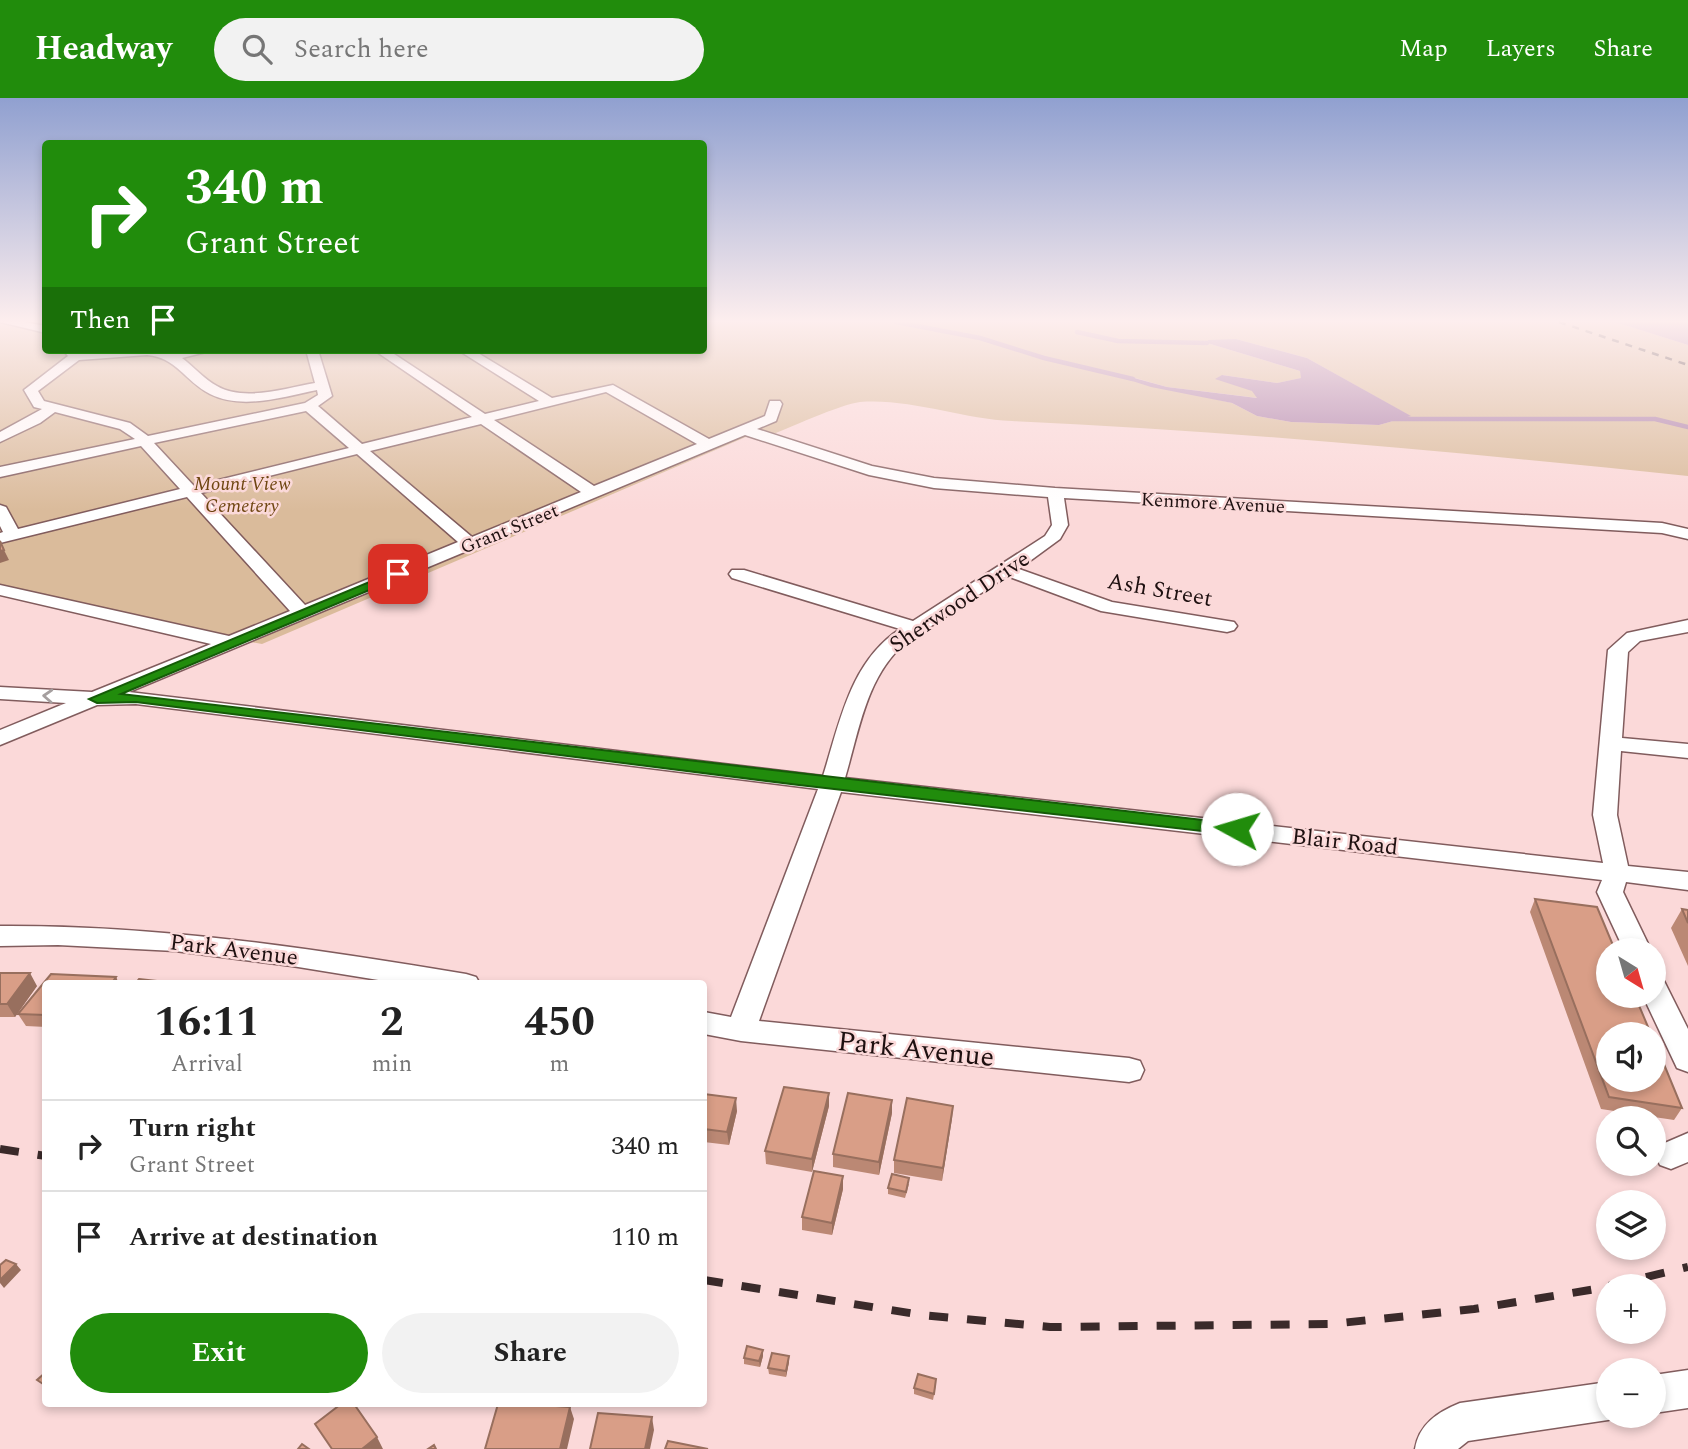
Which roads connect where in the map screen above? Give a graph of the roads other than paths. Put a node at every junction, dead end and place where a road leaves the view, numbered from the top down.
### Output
1 (36, 385) edge
2 (208, 385) edge
3 (323, 385) joint
4 (434, 385) edge
5 (522, 385) edge
6 (550, 402) junction
7 (775, 404) dead end
8 (309, 405) junction
9 (53, 407) junction
10 (486, 419) junction
11 (744, 430) junction
12 (0, 438) edge
13 (144, 440) junction
14 (709, 445) junction
15 (359, 451) junction
16 (0, 472) edge
17 (191, 492) junction
18 (594, 493) junction
19 (1055, 494) junction
20 (0, 510) edge
21 (1688, 534) edge
22 (7, 537) edge
23 (470, 544) junction
24 (1006, 570) junction
25 (738, 574) dead end
26 (0, 590) edge
27 (302, 613) junction
28 (1227, 626) dead end
29 (1688, 626) edge
30 (916, 628) junction
31 (233, 643) junction
32 (0, 693) edge
33 (97, 699) junction
34 (0, 738) edge
35 (1609, 743) junction
36 (1688, 751) edge
37 (832, 784) junction
38 (1617, 872) junction
39 (1688, 881) edge
40 (0, 936) edge
41 (1631, 938) edge
42 (442, 980) edge
43 (1663, 1008) edge
44 (707, 1024) edge
45 (741, 1030) junction
46 (1688, 1060) edge
47 (1129, 1070) dead end
48 (1688, 1389) edge
49 (1666, 1392) edge
50 (1596, 1403) edge
51 (1435, 1449) edge

1 - 9 street
2 - 3 street
3 - 8 street
4 - 10 street
5 - 6 street
6 - 10 street
6 - 14 street
7 - 11 street, Grant Street
8 - 13 street
8 - 15 street
9 - 12 street
9 - 13 street
10 - 15 street
10 - 18 street
11 - 14 street, Grant Street
11 - 19 street, Kenmore Avenue
13 - 16 street
13 - 17 street
14 - 18 street, Grant Street
15 - 17 street
15 - 23 street
17 - 22 street
17 - 27 street
18 - 23 street, Grant Street
19 - 21 street, Kenmore Avenue
19 - 24 street, Sherwood Drive
20 - 22 street
23 - 27 street, Grant Street
24 - 28 street, Ash Street
24 - 30 street, Sherwood Drive
25 - 30 street
26 - 31 street
27 - 31 street, Grant Street
29 - 35 street
30 - 37 street, Sherwood Drive
31 - 33 street, Grant Street
33 -> 32 street, Blair Road
33 - 34 street, Grant Street
33 - 37 street, Blair Road
35 - 36 street
35 - 38 street
37 - 38 street, Blair Road
37 - 45 street, Sherwood Drive
38 - 39 street, Blair Road
38 - 41 street
40 - 42 street, Park Avenue
43 - 46 lane
44 - 45 street, Park Avenue
45 - 47 street, Park Avenue
48 - 49 street
50 - 51 street

